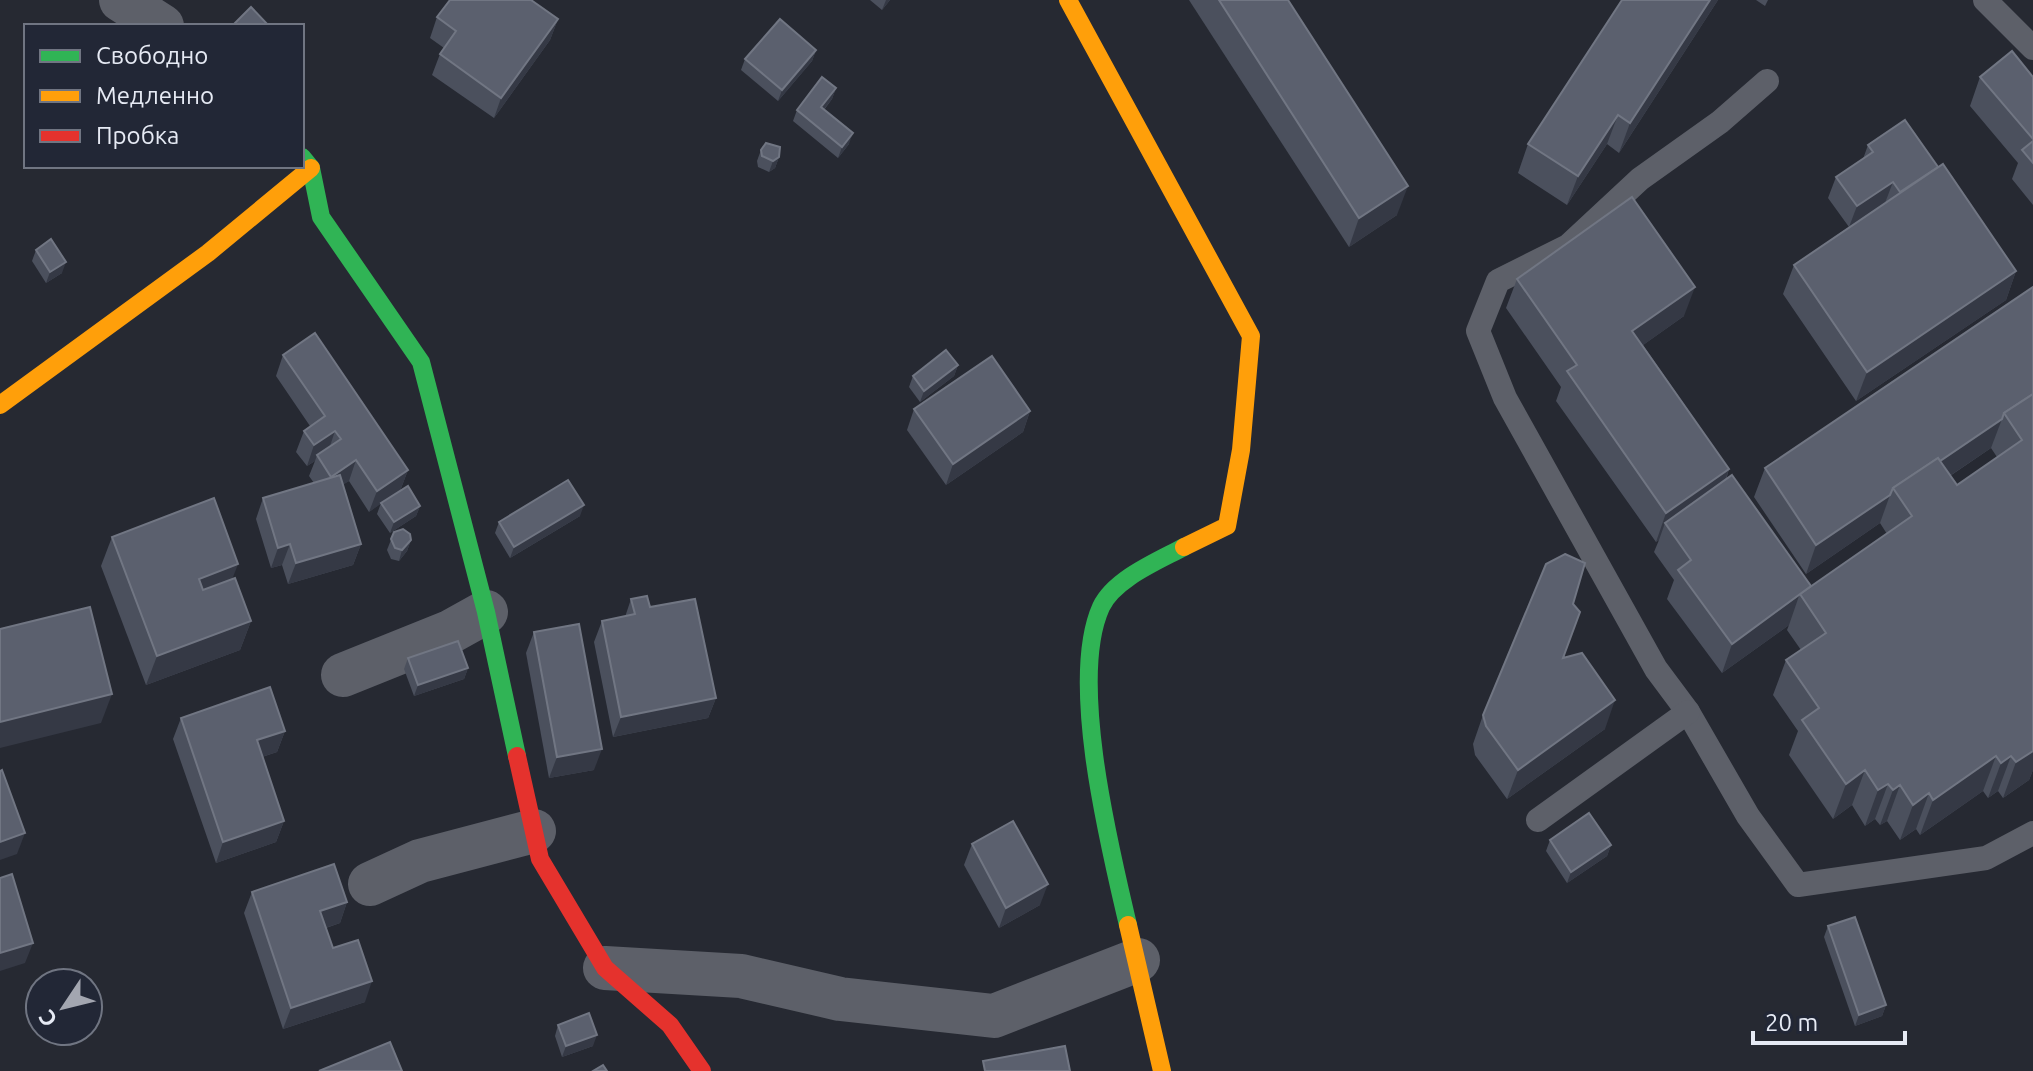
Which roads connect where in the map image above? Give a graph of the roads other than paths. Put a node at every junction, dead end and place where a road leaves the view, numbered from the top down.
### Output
1 (121, 0) edge
2 (1068, 0) edge
3 (1985, 0) edge
4 (159, 24) edge
5 (2033, 48) edge
6 (1767, 81) dead end
7 (307, 162) edge
8 (300, 168) edge
9 (0, 405) edge
10 (486, 612) junction
11 (343, 675) dead end
12 (1688, 712) junction
13 (1538, 820) dead end
14 (534, 831) junction
15 (2033, 833) edge
16 (370, 884) dead end
17 (1138, 960) junction
18 (605, 968) junction
19 (702, 1071) edge
20 (1162, 1071) edge

1 - 4 street
2 - 17 street
3 - 5 lane
6 - 12 lane
7 - 10 street
8 - 9 street
10 - 11 street
10 - 14 street
12 - 13 lane
12 - 15 lane
14 - 16 street
14 - 18 street
17 - 18 street
17 - 20 street
18 - 19 street

